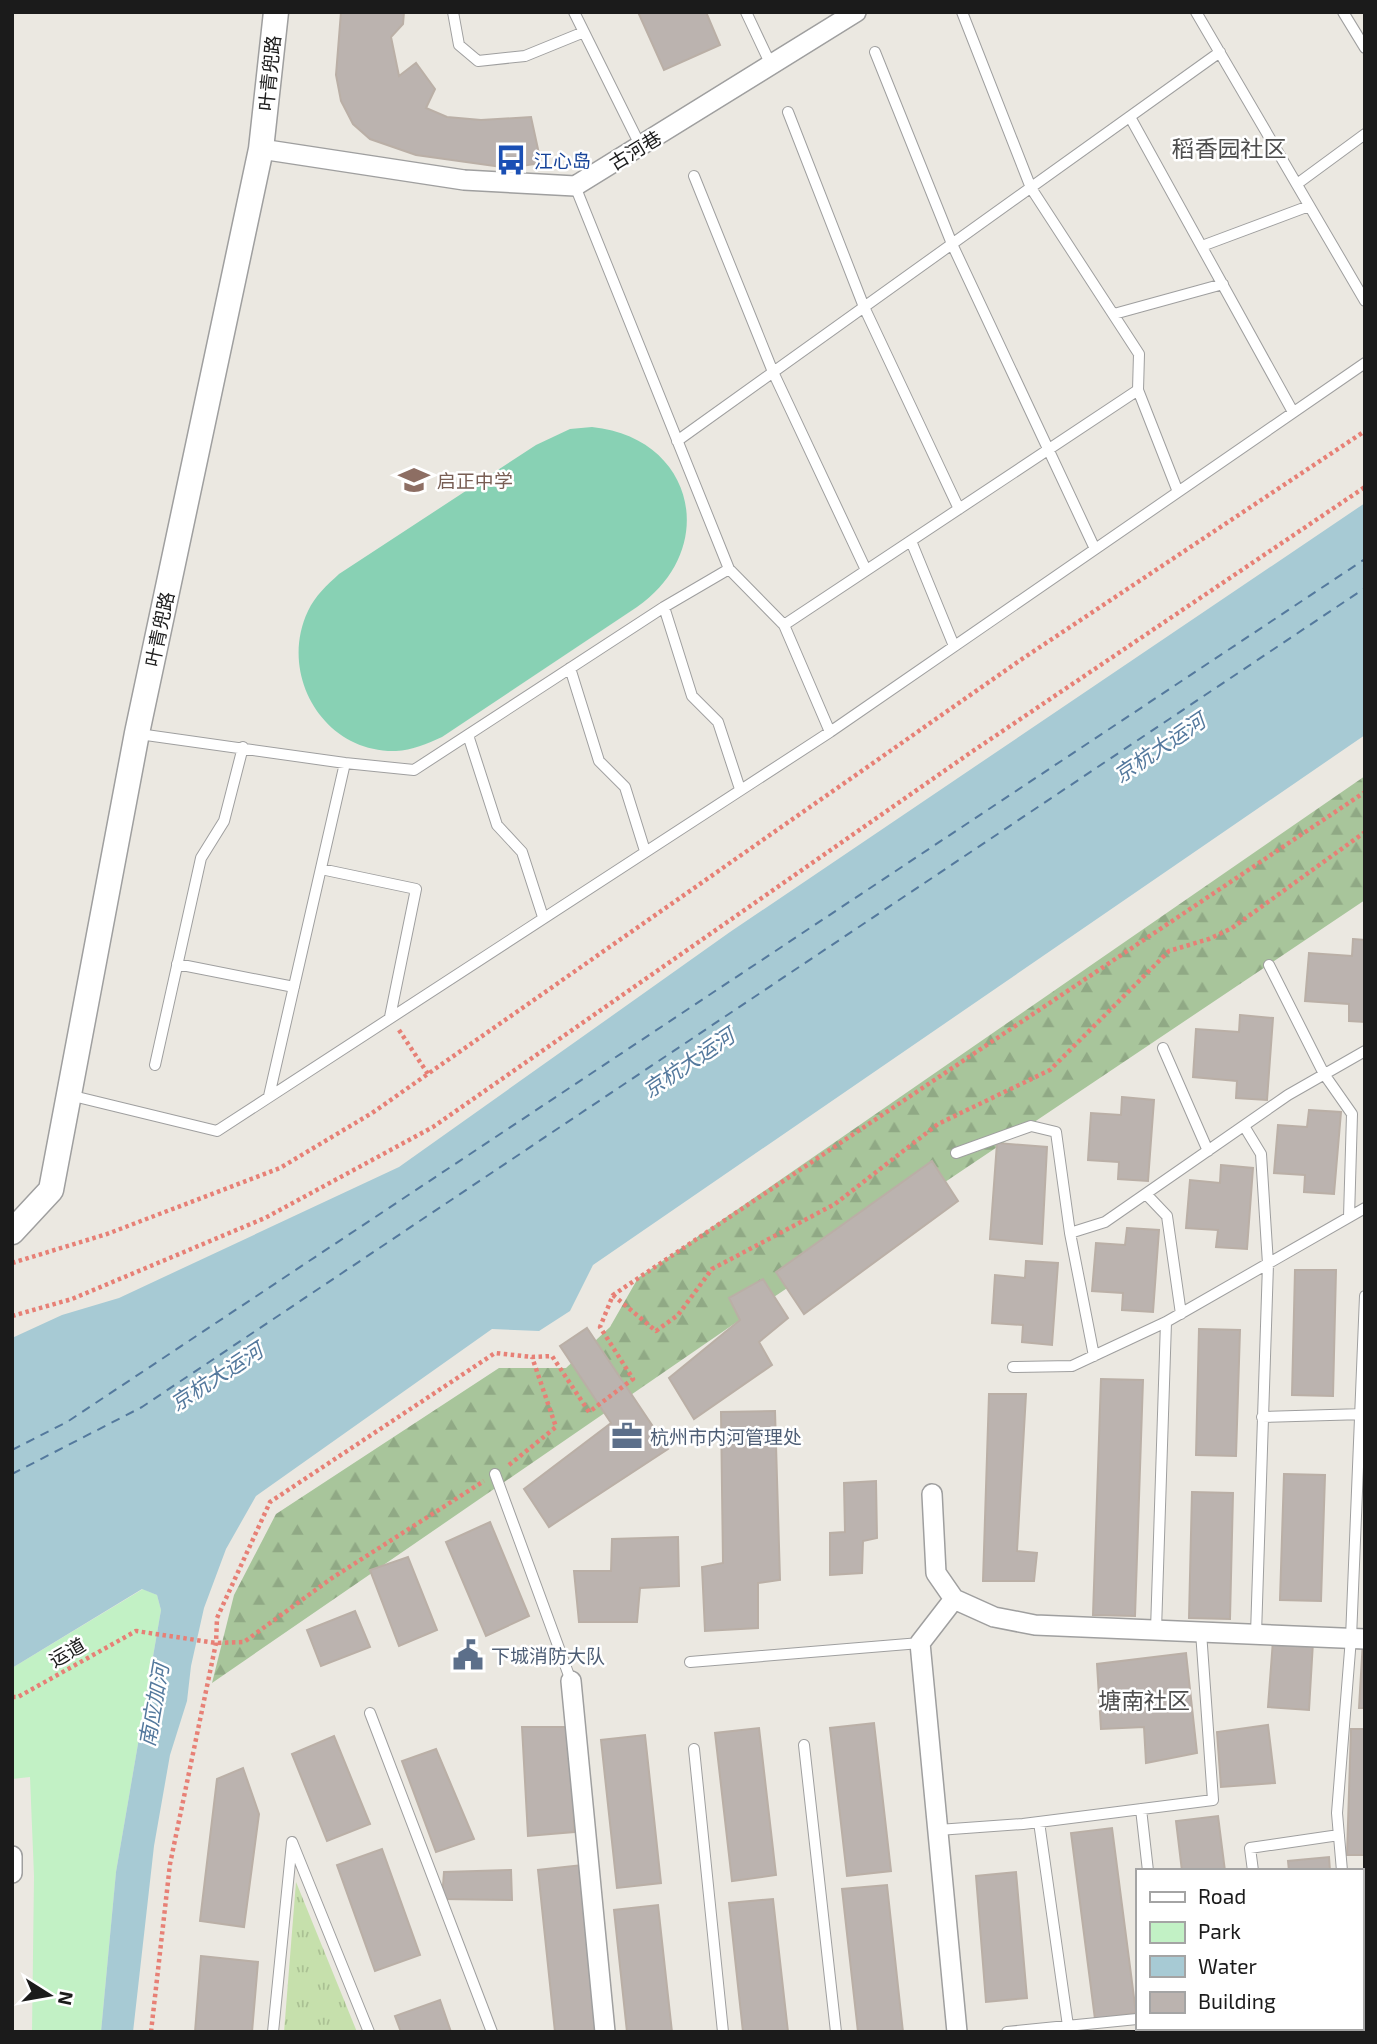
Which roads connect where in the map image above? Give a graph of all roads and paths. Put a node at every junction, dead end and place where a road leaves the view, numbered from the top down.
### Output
1 (276, 12) edge
2 (453, 12) edge
3 (574, 12) edge
4 (746, 12) edge
5 (856, 12) edge
6 (962, 12) edge
7 (1196, 12) edge
8 (1343, 12) edge
9 (584, 32) junction
10 (1365, 48) edge
11 (875, 52) dead end
12 (1220, 52) junction
13 (772, 65) junction
14 (788, 112) dead end
15 (1130, 117) junction
16 (1365, 134) edge
17 (641, 147) junction
18 (261, 149) junction
19 (694, 176) dead end
20 (1297, 184) junction
21 (575, 186) junction
22 (1031, 188) junction
23 (1310, 206) junction
24 (952, 244) junction
25 (1202, 246) junction
26 (1223, 284) junction
27 (1365, 301) edge
28 (864, 307) junction
29 (1114, 314) junction
30 (1365, 363) edge
31 (773, 372) junction
32 (1138, 390) junction
33 (1293, 412) junction
34 (1365, 431) edge
35 (677, 441) junction
36 (1048, 449) junction
37 (1365, 487) edge
38 (1178, 492) junction
39 (959, 509) junction
40 (911, 541) junction
41 (1095, 549) junction
42 (729, 569) junction
43 (866, 570) junction
44 (664, 607) junction
45 (784, 625) junction
46 (954, 646) junction
47 (570, 668) junction
48 (830, 732) junction
49 (137, 733) junction
50 (468, 735) junction
51 (243, 747) junction
52 (345, 763) junction
53 (740, 789) junction
54 (1365, 792) edge
55 (1365, 832) edge
56 (645, 851) junction
57 (321, 869) junction
58 (543, 918) junction
59 (177, 964) junction
60 (1269, 965) dead end
61 (294, 988) junction
62 (390, 1017) junction
63 (1163, 1048) dead end
64 (1365, 1051) edge
65 (155, 1065) dead end
66 (428, 1074) junction
67 (1324, 1074) junction
68 (69, 1095) junction
69 (269, 1096) junction
70 (1244, 1126) junction
71 (1208, 1151) junction
72 (956, 1153) dead end
73 (1146, 1194) junction
74 (1365, 1208) edge
75 (1349, 1217) junction
76 (12, 1232) edge
77 (1070, 1233) junction
78 (12, 1263) edge
79 (1268, 1264) junction
80 (613, 1295) junction
81 (1365, 1296) edge
82 (1181, 1314) junction
83 (12, 1316) edge
84 (1166, 1322) junction
85 (1094, 1356) junction
86 (532, 1357) junction
87 (1013, 1367) dead end
88 (1363, 1415) edge
89 (1262, 1417) junction
90 (495, 1474) junction
91 (932, 1494) dead end
92 (954, 1599) junction
93 (1156, 1630) junction
94 (1200, 1632) junction
95 (1256, 1634) junction
96 (1358, 1638) edge
97 (216, 1643) junction
98 (920, 1643) junction
99 (691, 1662) dead end
100 (571, 1681) joint
101 (12, 1697) edge
102 (370, 1713) dead end
103 (804, 1745) dead end
104 (694, 1749) dead end
105 (1141, 1809) junction
106 (1039, 1822) junction
107 (938, 1830) junction
108 (1339, 1835) junction
109 (12, 1856) edge
110 (1148, 1869) edge
111 (1253, 1869) edge
112 (1342, 1869) edge
113 (12, 1873) edge
114 (1136, 2019) edge
115 (1068, 2026) junction
116 (151, 2032) edge
117 (274, 2032) edge
118 (369, 2032) edge
119 (492, 2032) edge
120 (605, 2032) edge
121 (723, 2032) edge
122 (836, 2032) edge
123 (957, 2032) edge
124 (1007, 2032) edge

1 - 18 street, 叶青兜路
2 - 9 lane
3 - 9 lane
4 - 13 lane
5 - 13 street, 古河巷
6 - 22 lane
7 - 12 lane
8 - 10 lane
9 - 17 lane
11 - 24 lane
12 - 15 lane
12 - 20 lane
13 - 17 street, 古河巷
14 - 28 lane
15 - 22 lane
15 - 25 lane
16 - 20 lane
17 - 21 street, 古河巷
18 - 21 street
18 - 49 street, 叶青兜路
19 - 31 lane
20 - 23 lane
21 - 35 lane
22 - 24 lane
22 - 29 lane
23 - 25 lane
23 - 27 lane
24 - 28 lane
24 - 36 lane
25 - 26 lane
26 - 29 lane
26 - 33 lane
28 - 31 lane
28 - 39 lane
29 - 32 lane
30 - 33 lane
31 - 35 lane
31 - 43 lane
32 - 36 lane
32 - 38 lane
33 - 38 lane
34 - 66 path
35 - 42 lane
36 - 39 lane
36 - 41 lane
37 - 83 path
38 - 41 lane
39 - 40 lane
40 - 43 lane
40 - 46 lane
41 - 46 lane
42 - 44 lane
42 - 45 lane
43 - 45 lane
44 - 47 lane
44 - 53 lane
45 - 48 lane
46 - 48 lane
47 - 50 lane
47 - 56 lane
48 - 53 lane
49 - 51 lane
49 - 68 street, 叶青兜路
50 - 52 lane
50 - 58 lane
51 - 52 lane
51 - 59 lane
52 - 57 lane
53 - 56 lane
54 - 80 path
55 - 80 path
56 - 58 lane
57 - 61 lane
57 - 62 lane
58 - 62 lane
59 - 61 lane
59 - 65 lane
60 - 67 lane
61 - 69 lane
62 - 66 path
62 - 69 lane
63 - 71 lane
64 - 67 lane
66 - 78 path
67 - 70 lane
67 - 75 lane
68 - 69 lane
68 - 76 street, 叶青兜路
70 - 71 lane
70 - 79 lane
71 - 73 lane
72 - 77 lane
73 - 77 lane
73 - 82 lane
74 - 75 lane
75 - 79 lane
77 - 85 lane
79 - 82 lane
79 - 89 lane
80 - 86 path
81 - 88 lane
82 - 84 lane
84 - 85 lane
84 - 93 lane
85 - 87 lane
86 - 90 path
86 - 97 path
88 - 89 lane
88 - 96 lane
89 - 95 lane
90 - 97 path
90 - 100 lane
91 - 92 street
92 - 93 street
92 - 98 street
93 - 94 street
94 - 95 street
94 - 105 lane
95 - 96 street
96 - 108 lane
97 - 101 path, 运道
97 - 116 path
98 - 99 lane
98 - 107 street
100 - 120 street
102 - 119 lane
103 - 122 lane
104 - 121 lane
105 - 106 lane
105 - 110 lane
106 - 107 lane
106 - 115 lane
107 - 123 street
108 - 111 lane
108 - 112 lane
109 - 113 street
114 - 115 lane
115 - 124 lane
117 - 118 lane

